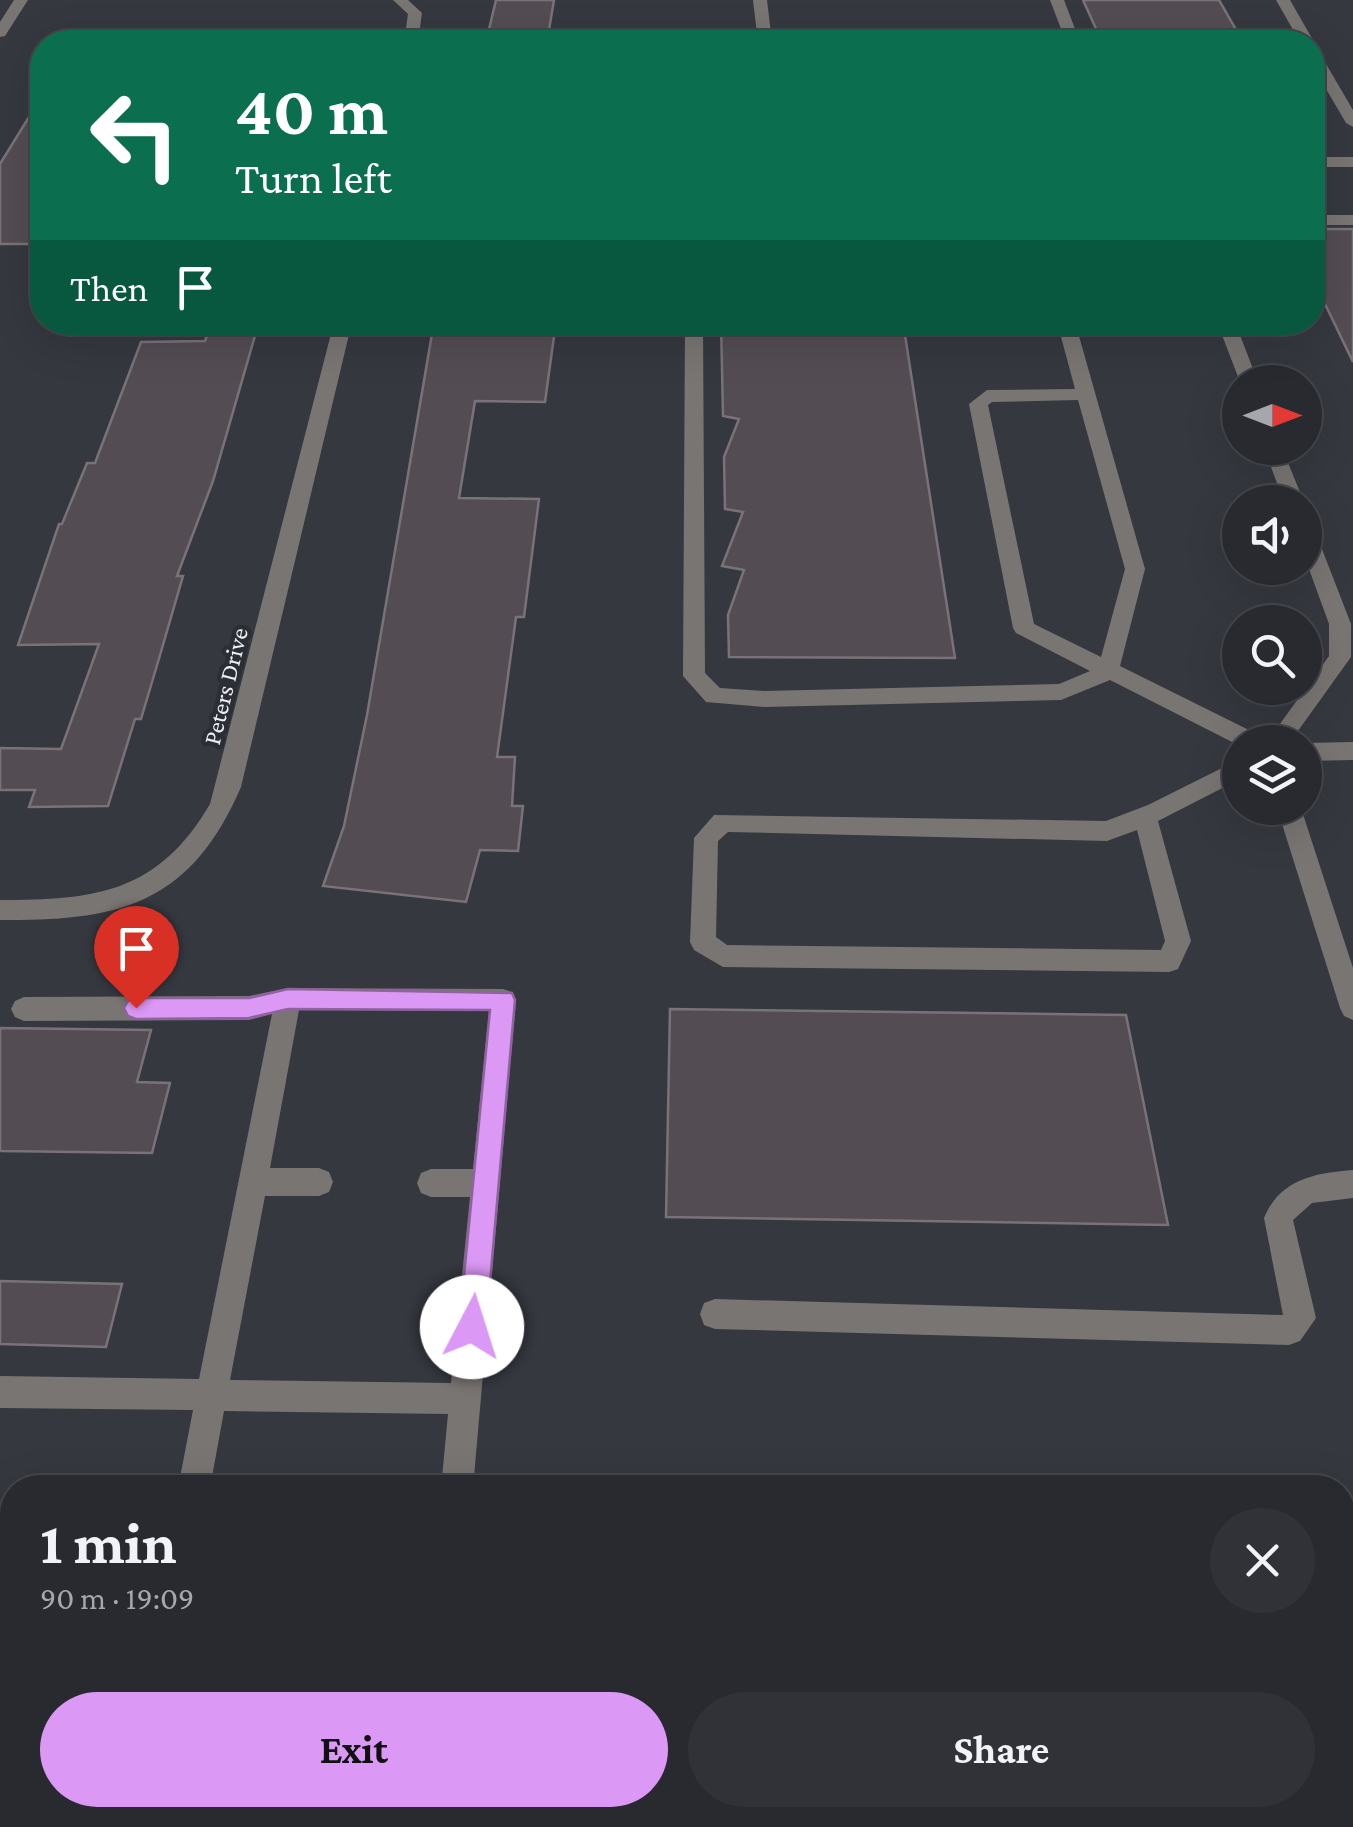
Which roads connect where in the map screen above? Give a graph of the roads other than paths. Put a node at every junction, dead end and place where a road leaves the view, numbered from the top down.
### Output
1 (21, 0) edge
2 (400, 0) edge
3 (760, 0) edge
4 (1057, 0) edge
5 (1283, 0) edge
6 (412, 30) edge
7 (764, 30) edge
8 (1068, 30) edge
9 (1300, 30) edge
10 (0, 33) edge
11 (1325, 75) edge
12 (1353, 124) edge
13 (1325, 162) edge
14 (1353, 162) edge
15 (1325, 220) edge
16 (1353, 220) edge
17 (340, 335) edge
18 (694, 335) edge
19 (1070, 335) edge
20 (1231, 335) edge
21 (1242, 365) edge
22 (1086, 394) junction
23 (1322, 576) edge
24 (1347, 656) edge
25 (1108, 672) junction
26 (1292, 725) edge
27 (1222, 727) edge
28 (1353, 751) edge
29 (1322, 752) edge
30 (1222, 777) edge
31 (1145, 816) junction
32 (1294, 825) edge
33 (0, 910) edge
34 (288, 999) junction
35 (1353, 1008) edge
36 (24, 1009) dead end
37 (253, 1182) junction
38 (320, 1182) dead end
39 (431, 1183) dead end
40 (486, 1183) junction
41 (1353, 1184) edge
42 (715, 1314) dead end
43 (0, 1392) edge
44 (212, 1395) junction
45 (466, 1399) junction
46 (197, 1475) edge
47 (458, 1475) edge

1 - 10 street
2 - 6 street
3 - 7 street
4 - 8 street
5 - 9 street
11 - 12 street
13 - 14 street
15 - 16 street
17 - 33 street, Peters Drive
18 - 25 street
19 - 22 street
20 - 21 street
22 - 25 street
22 - 25 street
23 - 24 street
24 - 26 street
25 - 27 street
28 - 29 street
30 - 31 street
31 - 31 street
32 - 35 street
34 - 36 street
34 - 37 street
34 - 40 street
37 - 38 street
37 - 44 street
39 - 40 street
40 - 45 street
41 - 42 street
43 - 44 street
44 - 45 street
44 - 46 street
45 - 47 street

